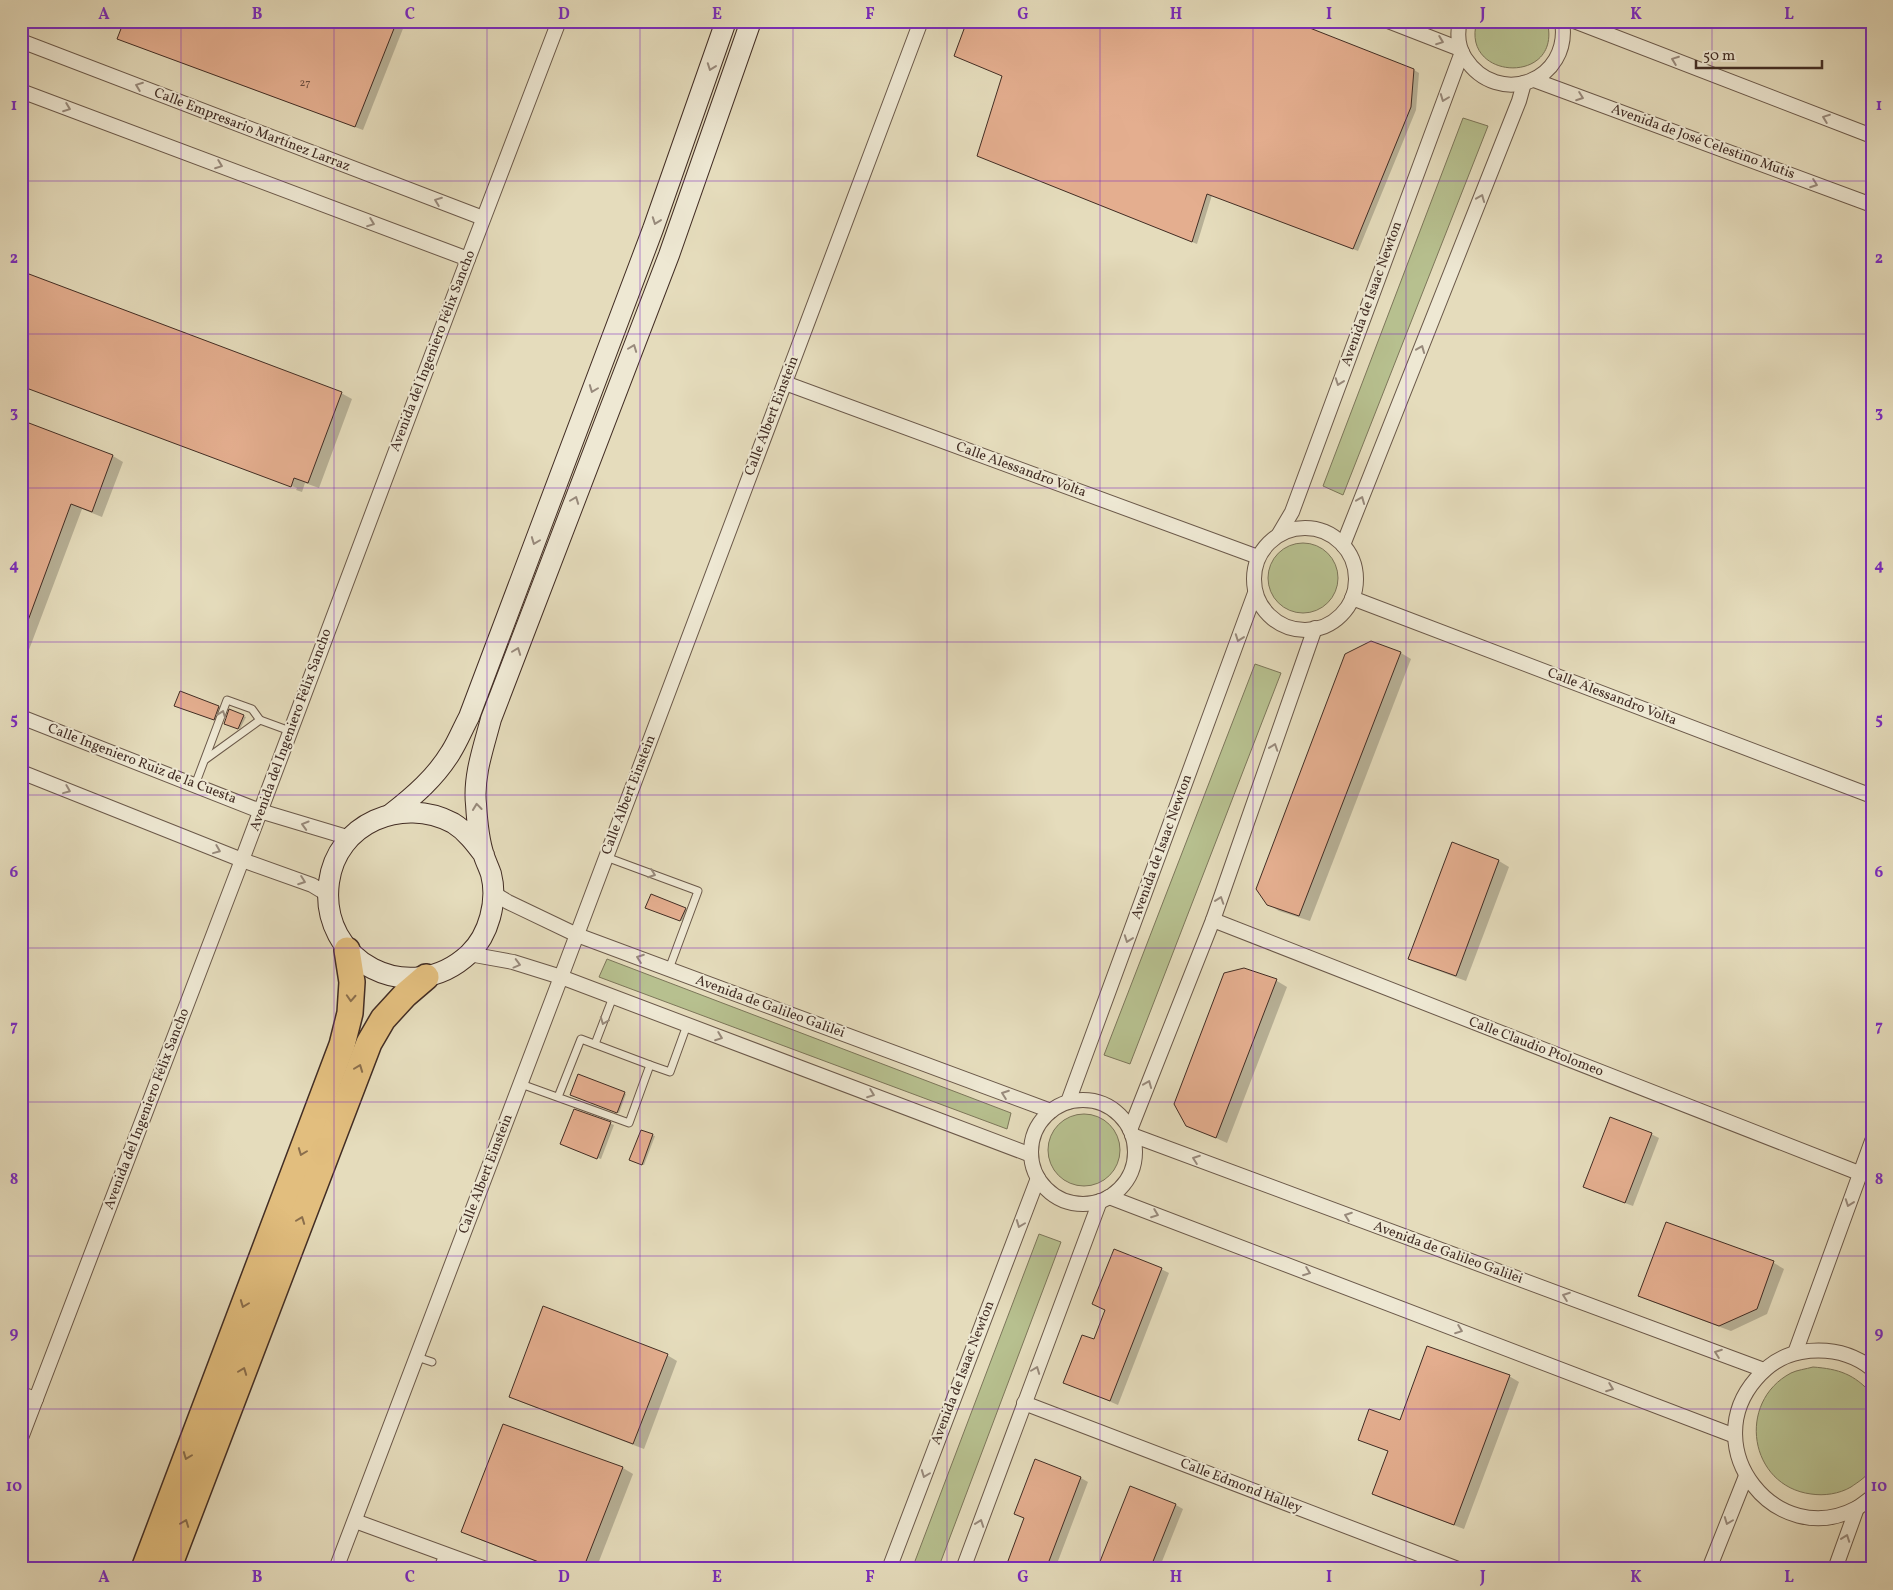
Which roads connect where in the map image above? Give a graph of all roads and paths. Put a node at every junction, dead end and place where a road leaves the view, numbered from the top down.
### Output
1 (559, 21) edge
2 (726, 21) edge
3 (751, 21) edge
4 (920, 21) edge
5 (1388, 21) edge
6 (1460, 21) edge
7 (1562, 21) edge
8 (1574, 21) edge
9 (21, 41) edge
10 (1461, 51) junction
11 (1529, 81) junction
12 (21, 91) edge
13 (1872, 136) edge
14 (1872, 205) edge
15 (483, 218) junction
16 (468, 259) junction
17 (785, 383) junction
18 (1279, 534) junction
19 (1343, 545) junction
20 (1258, 557) junction
21 (1255, 593) junction
22 (1352, 598) junction
23 (1315, 628) junction
24 (21, 717) edge
25 (260, 720) junction
26 (290, 731) junction
27 (206, 759) junction
28 (21, 772) edge
29 (196, 785) junction
30 (1872, 796) edge
31 (260, 811) junction
32 (391, 814) junction
33 (350, 838) junction
34 (484, 856) junction
35 (606, 857) junction
36 (242, 860) junction
37 (494, 893) junction
38 (327, 894) junction
39 (1213, 920) junction
40 (577, 935) junction
41 (347, 950) junction
42 (469, 954) junction
43 (669, 969) junction
44 (426, 977) junction
45 (561, 977) junction
46 (613, 997) junction
47 (687, 1025) junction
48 (595, 1044) junction
49 (650, 1065) junction
50 (521, 1084) junction
51 (558, 1098) junction
52 (1068, 1102) junction
53 (1051, 1111) junction
54 (1131, 1132) junction
55 (1872, 1141) edge
56 (1030, 1155) junction
57 (1859, 1173) junction
58 (1038, 1178) junction
59 (1104, 1199) junction
60 (1795, 1353) junction
61 (417, 1357) junction
62 (432, 1362) dead end
63 (1764, 1370) junction
64 (1872, 1370) edge
65 (21, 1394) edge
66 (36, 1399) junction
67 (1024, 1403) junction
68 (1735, 1436) junction
69 (21, 1438) edge
70 (1746, 1476) junction
71 (1872, 1497) edge
72 (1857, 1508) junction
73 (355, 1521) junction
74 (444, 1553) junction
75 (144, 1569) edge
76 (168, 1569) edge
77 (336, 1569) edge
78 (437, 1569) edge
79 (486, 1569) edge
80 (888, 1569) edge
81 (963, 1569) edge
82 (1458, 1569) edge
83 (1710, 1569) edge
84 (1835, 1569) edge

1 - 15 street, Avenida del Ingeniero Félix Sancho
2 -> 32 main road
34 -> 3 main road
4 - 17 street, Calle Albert Einstein
5 -> 10 street
6 - 10 street
7 - 11 street
13 -> 8 street
15 -> 9 street, Calle Empresario Martínez Larraz
10 - 11 street
10 -> 18 street, Avenida de Isaac Newton
11 -> 14 street, Avenida de José Celestino Mutis
19 -> 11 street
12 -> 16 street
15 - 16 street, Avenida del Ingeniero Félix Sancho
16 - 26 street, Avenida del Ingeniero Félix Sancho
17 - 20 street, Calle Alessandro Volta
17 - 35 street, Calle Albert Einstein
18 - 19 street
18 - 20 street
19 - 22 street
20 - 21 street
21 - 23 street
21 -> 52 street, Avenida de Isaac Newton
22 - 23 street
22 - 30 street, Calle Alessandro Volta
39 -> 23 street
24 - 29 street, Calle Ingeniero Ruiz de la Cuesta
25 - 26 lane
25 - 27 lane
27 -> 25 lane
26 - 31 street, Avenida del Ingeniero Félix Sancho
27 - 29 lane
28 -> 36 street
29 - 31 street, Calle Ingeniero Ruiz de la Cuesta
33 -> 31 street, Calle Ingeniero Ruiz de la Cuesta
31 - 36 street, Avenida del Ingeniero Félix Sancho
32 - 33 main road
32 - 34 main road
33 - 38 main road
34 - 37 main road
35 - 40 street, Calle Albert Einstein
35 -> 43 lane
36 -> 38 street
36 - 66 street, Avenida del Ingeniero Félix Sancho
37 - 40 street, Avenida de Galileo Galilei
37 - 42 main road
38 - 41 main road
54 -> 39 street
39 - 57 street, Calle Claudio Ptolomeo
43 -> 40 street, Avenida de Galileo Galilei
40 - 45 street, Calle Albert Einstein
41 - 44 main road
41 -> 75 highway
42 - 44 main road
42 -> 45 street
53 -> 43 street, Avenida de Galileo Galilei
76 -> 44 highway
45 - 46 street
45 - 50 street, Calle Albert Einstein
46 - 47 street
46 -> 48 lane
47 - 49 lane
47 -> 56 street
48 - 49 lane
48 - 51 lane
49 - 51 lane
50 - 51 lane
50 - 61 street, Calle Albert Einstein
52 - 53 street
52 - 54 street
53 - 56 street
54 - 59 street
63 -> 54 street, Avenida de Galileo Galilei
55 - 57 street
56 - 58 street
57 -> 60 street
58 - 59 street
58 -> 80 street, Avenida de Isaac Newton
67 -> 59 street
59 -> 68 street
60 - 63 street
60 - 64 street
61 - 62 lane
61 - 73 street, Calle Albert Einstein
63 - 68 street
65 - 66 street
66 - 69 street, Avenida del Ingeniero Félix Sancho
81 -> 67 street
67 - 82 street, Calle Edmond Halley
68 - 70 street
70 - 72 street
70 -> 83 street
71 - 72 street
84 -> 72 street
73 - 74 street
73 - 77 street, Calle Albert Einstein
74 - 78 lane
74 - 79 street

